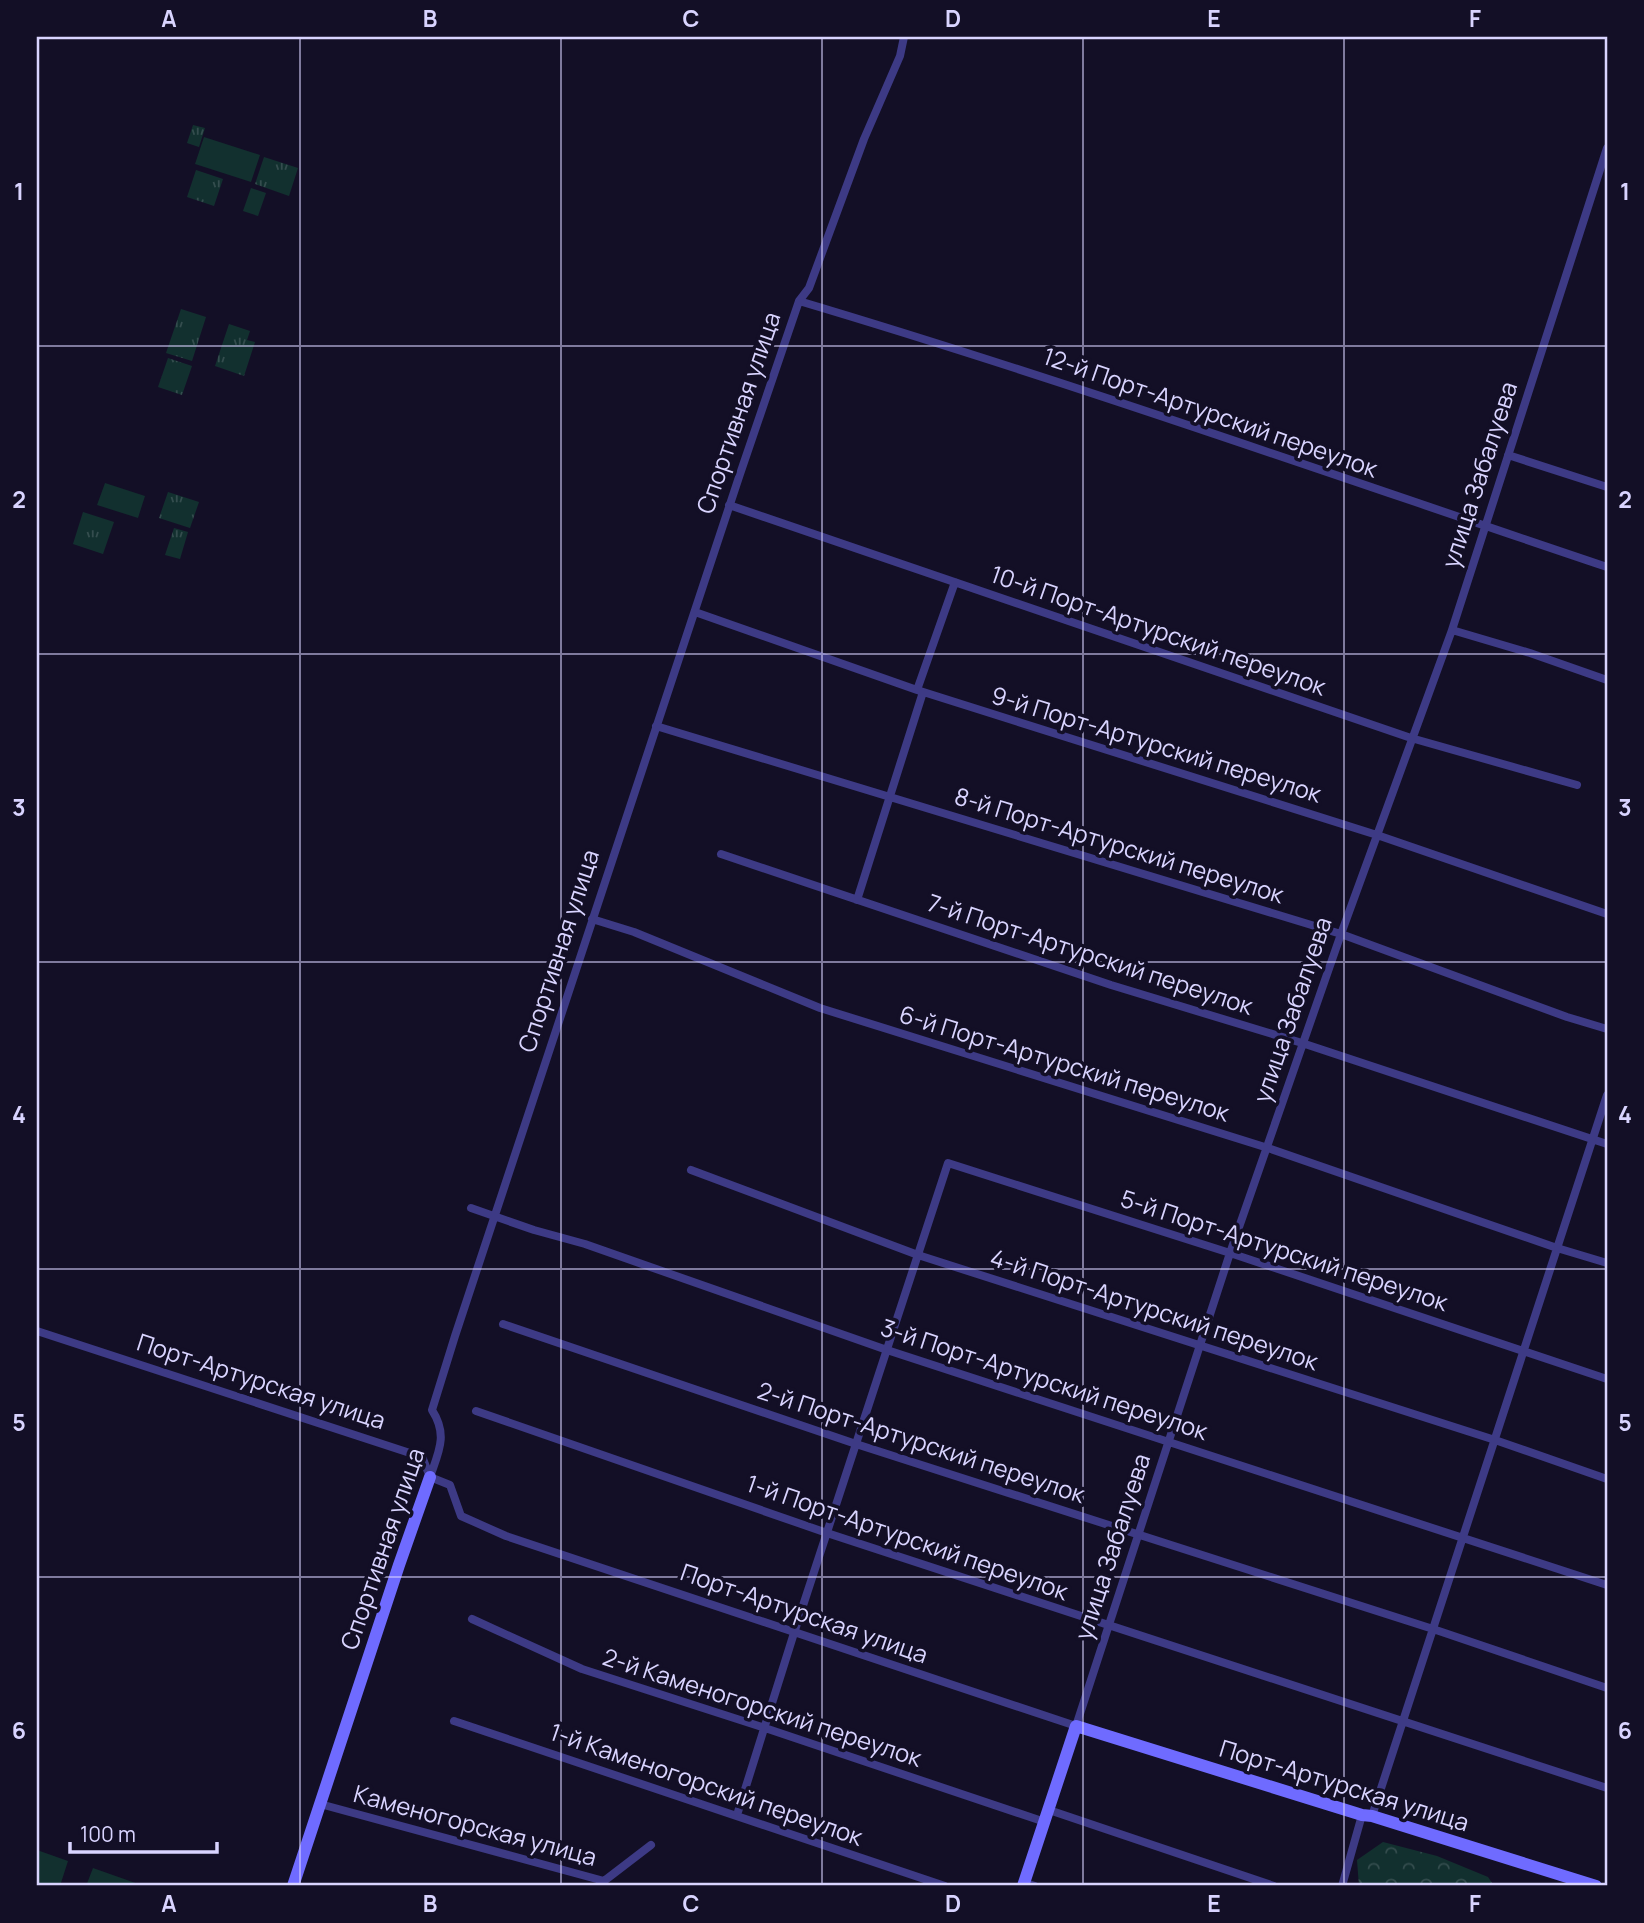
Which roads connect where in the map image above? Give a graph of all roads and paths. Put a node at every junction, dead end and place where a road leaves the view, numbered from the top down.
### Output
1 (904, 37) edge
2 (1607, 148) edge
3 (799, 301) junction
4 (1508, 455) junction
5 (1607, 487) edge
6 (729, 505) junction
7 (1485, 526) junction
8 (1607, 567) edge
9 (955, 582) junction
10 (695, 612) junction
11 (1452, 630) junction
12 (1607, 680) edge
13 (920, 691) junction
14 (656, 726) junction
15 (1411, 737) junction
16 (1577, 785) dead end
17 (890, 797) junction
18 (1377, 835) junction
19 (721, 854) dead end
20 (857, 900) junction
21 (1607, 914) edge
22 (592, 919) junction
23 (1341, 934) junction
24 (1607, 1028) edge
25 (1302, 1043) junction
26 (1607, 1095) edge
27 (1593, 1139) junction
28 (1607, 1144) edge
29 (1268, 1147) junction
30 (691, 1170) dead end
31 (471, 1208) dead end
32 (495, 1215) junction
33 (1557, 1248) junction
34 (1230, 1254) junction
35 (918, 1255) junction
36 (1607, 1263) edge
37 (503, 1324) dead end
38 (37, 1331) edge
39 (1200, 1346) junction
40 (887, 1350) junction
41 (1523, 1351) junction
42 (1607, 1379) edge
43 (476, 1411) dead end
44 (1495, 1440) junction
45 (1169, 1441) junction
46 (856, 1444) junction
47 (430, 1477) junction
48 (1607, 1479) edge
49 (827, 1533) junction
50 (1139, 1535) junction
51 (1462, 1536) junction
52 (1607, 1585) edge
53 (472, 1619) dead end
54 (1110, 1626) junction
55 (1433, 1629) junction
56 (794, 1633) junction
57 (1607, 1688) edge
58 (454, 1721) dead end
59 (1402, 1721) junction
60 (1076, 1727) junction
61 (765, 1728) junction
62 (1607, 1788) edge
63 (320, 1804) junction
64 (737, 1815) junction
65 (1047, 1816) junction
66 (1367, 1816) junction
67 (651, 1845) dead end
68 (1028, 1885) edge
69 (293, 1886) edge
70 (945, 1886) edge
71 (1274, 1886) edge
72 (1342, 1886) edge
73 (1596, 1886) edge

1 - 3 street, Спортивная улица
2 - 4 street, улица Забалуева
3 - 6 street, Спортивная улица
3 - 7 street, 12-й Порт-Артурский переулок
4 - 5 street
4 - 7 street, улица Забалуева
6 - 9 street, 10-й Порт-Артурский переулок
6 - 10 street, Спортивная улица
7 - 8 street, 12-й Порт-Артурский переулок
7 - 11 street, улица Забалуева
9 - 13 street
9 - 15 street, 10-й Порт-Артурский переулок
10 - 13 street, 9-й Порт-Артурский переулок
10 - 14 street, Спортивная улица
11 - 12 street
11 - 15 street, улица Забалуева
13 - 17 street
13 - 18 street, 9-й Порт-Артурский переулок
14 - 17 street, 8-й Порт-Артурский переулок
14 - 22 street, Спортивная улица
15 - 16 street, 10-й Порт-Артурский переулок
15 - 18 street, улица Забалуева
17 - 20 street
17 - 23 street, 8-й Порт-Артурский переулок
18 - 21 street, 9-й Порт-Артурский переулок
18 - 23 street, улица Забалуева
19 - 20 street, 7-й Порт-Артурский переулок
20 - 25 street, 7-й Порт-Артурский переулок
22 - 29 street, 6-й Порт-Артурский переулок
22 - 32 street, Спортивная улица
23 - 24 street, 8-й Порт-Артурский переулок
23 - 25 street, улица Забалуева
25 - 27 street, 7-й Порт-Артурский переулок
25 - 29 street, улица Забалуева
26 - 27 street
27 - 28 street, 7-й Порт-Артурский переулок
27 - 33 street
29 - 33 street, 6-й Порт-Артурский переулок
29 - 34 street, улица Забалуева
30 - 35 street, 4-й Порт-Артурский переулок
31 - 32 street, 3-й Порт-Артурский переулок
32 - 40 street, 3-й Порт-Артурский переулок
32 - 47 street, Спортивная улица
33 - 36 street, 6-й Порт-Артурский переулок
33 - 41 street
34 - 35 street, 5-й Порт-Артурский переулок
34 - 39 street, улица Забалуева
34 - 41 street, 5-й Порт-Артурский переулок
35 - 39 street, 4-й Порт-Артурский переулок
35 - 40 street
37 - 46 street, 2-й Порт-Артурский переулок
38 - 47 street, Порт-Артурская улица
39 - 44 street, 4-й Порт-Артурский переулок
39 - 45 street, улица Забалуева
40 - 45 street, 3-й Порт-Артурский переулок
40 - 46 street
41 - 42 street, 5-й Порт-Артурский переулок
41 - 44 street
43 - 49 street, 1-й Порт-Артурский переулок
44 - 48 street, 4-й Порт-Артурский переулок
44 - 51 street
45 - 50 street, улица Забалуева
45 - 51 street, 3-й Порт-Артурский переулок
46 - 49 street
46 - 50 street, 2-й Порт-Артурский переулок
47 - 56 street, Порт-Артурская улица
47 - 63 street, Спортивная улица
49 - 54 street, 1-й Порт-Артурский переулок
49 - 56 street
50 - 54 street, улица Забалуева
50 - 55 street, 2-й Порт-Артурский переулок
51 - 52 street, 3-й Порт-Артурский переулок
51 - 55 street
53 - 61 street, 2-й Каменогорский переулок
54 - 59 street, 1-й Порт-Артурский переулок
54 - 60 street, улица Забалуева
55 - 57 street, 2-й Порт-Артурский переулок
55 - 59 street
56 - 60 street, Порт-Артурская улица
56 - 61 street
58 - 64 street, 1-й Каменогорский переулок
59 - 62 street, 1-й Порт-Артурский переулок
59 - 66 street
60 - 65 street, улица Забалуева
60 - 66 street, Порт-Артурская улица
61 - 64 street
61 - 65 street, 2-й Каменогорский переулок
63 - 67 street, Каменогорская улица
63 - 69 street, Спортивная улица
64 - 70 street, 1-й Каменогорский переулок
65 - 68 street, улица Забалуева
65 - 71 street, 2-й Каменогорский переулок
66 - 72 street
66 - 73 street, Порт-Артурская улица

